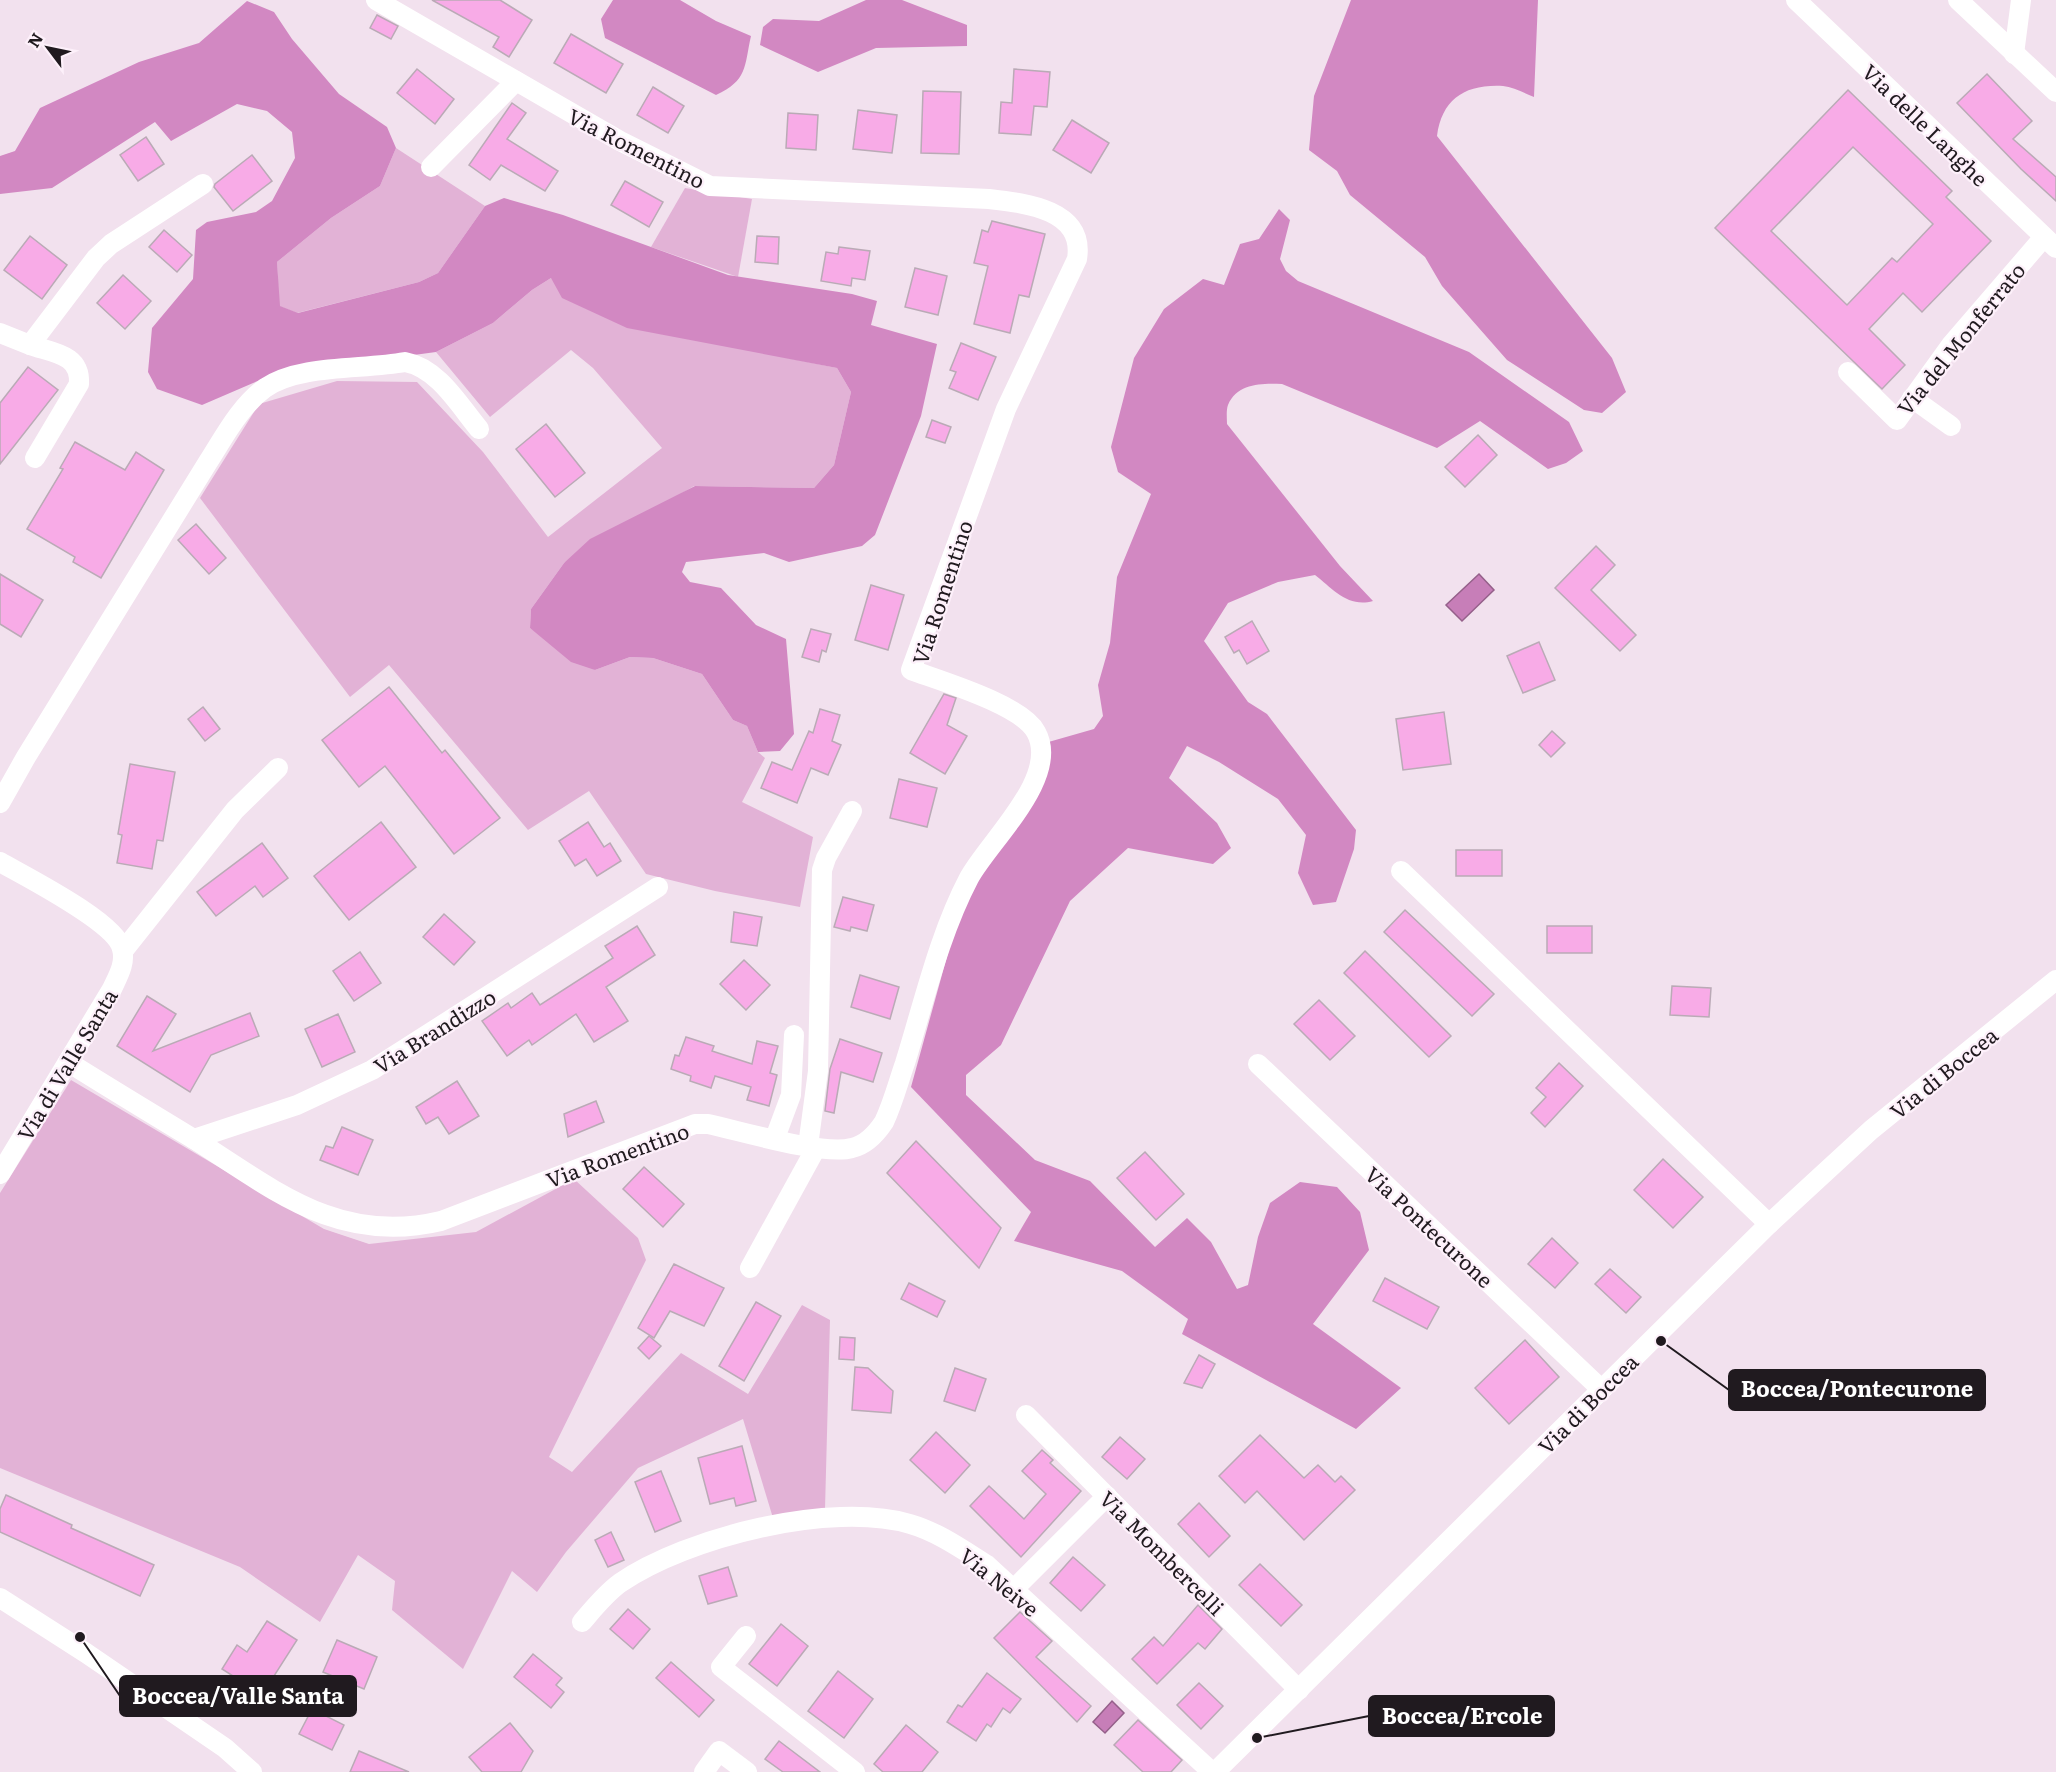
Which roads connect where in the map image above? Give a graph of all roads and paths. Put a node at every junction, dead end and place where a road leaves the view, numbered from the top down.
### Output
1 (376, 0) edge
2 (1796, 0) edge
3 (1958, 0) edge
4 (2021, 0) edge
5 (2014, 54) junction
6 (516, 81) junction
7 (2056, 92) edge
8 (431, 166) dead end
9 (203, 184) dead end
10 (2050, 243) edge
11 (0, 333) edge
12 (30, 345) junction
13 (1848, 372) dead end
14 (1912, 398) junction
15 (1951, 426) dead end
16 (479, 429) dead end
17 (35, 458) dead end
18 (279, 768) dead end
19 (0, 803) edge
20 (852, 811) dead end
21 (0, 862) edge
22 (1401, 872) dead end
23 (658, 886) dead end
24 (123, 951) junction
25 (2056, 980) edge
26 (794, 1035) dead end
27 (68, 1062) junction
28 (1258, 1064) dead end
29 (775, 1138) junction
30 (194, 1139) junction
31 (812, 1147) junction
32 (0, 1174) edge
33 (1769, 1224) junction
34 (750, 1268) dead end
35 (1601, 1389) junction
36 (1026, 1415) dead end
37 (1107, 1496) junction
38 (1013, 1590) junction
39 (0, 1598) edge
40 (582, 1622) dead end
41 (746, 1636) dead end
42 (1299, 1690) junction
43 (252, 1772) edge
44 (704, 1772) edge
45 (747, 1772) edge
46 (855, 1772) edge
47 (1213, 1772) edge

1 - 6 street, Via Romentino
2 - 10 street, Via delle Langhe
3 - 5 street
4 - 5 street
5 - 7 street
6 - 8 street
6 - 31 street, Via Romentino
9 - 12 street
10 - 14 street, Via del Monferrato
11 - 12 street
12 - 17 street
13 - 14 street, Via del Monferrato
14 - 15 street
16 - 19 street
18 - 24 street
20 - 31 street
21 - 24 street
22 - 33 street
23 - 30 street, Via Brandizzo
24 - 27 street, Via di Valle Santa
25 - 33 street, Via di Boccea
26 - 29 street
27 - 30 street, Via Romentino
27 - 32 street, Via di Valle Santa
28 - 35 street, Via Pontecurone
29 - 30 street, Via Romentino
29 - 31 street, Via Romentino
31 - 34 street
33 - 35 street, Via di Boccea
35 - 42 street, Via di Boccea
36 - 37 street, Via Mombercelli
37 - 38 street
37 - 42 street, Via Mombercelli
38 - 40 street, Via Neive
38 - 47 street, Via Neive
39 - 43 street
41 - 46 street
42 - 47 street, Via di Boccea
44 - 45 street

